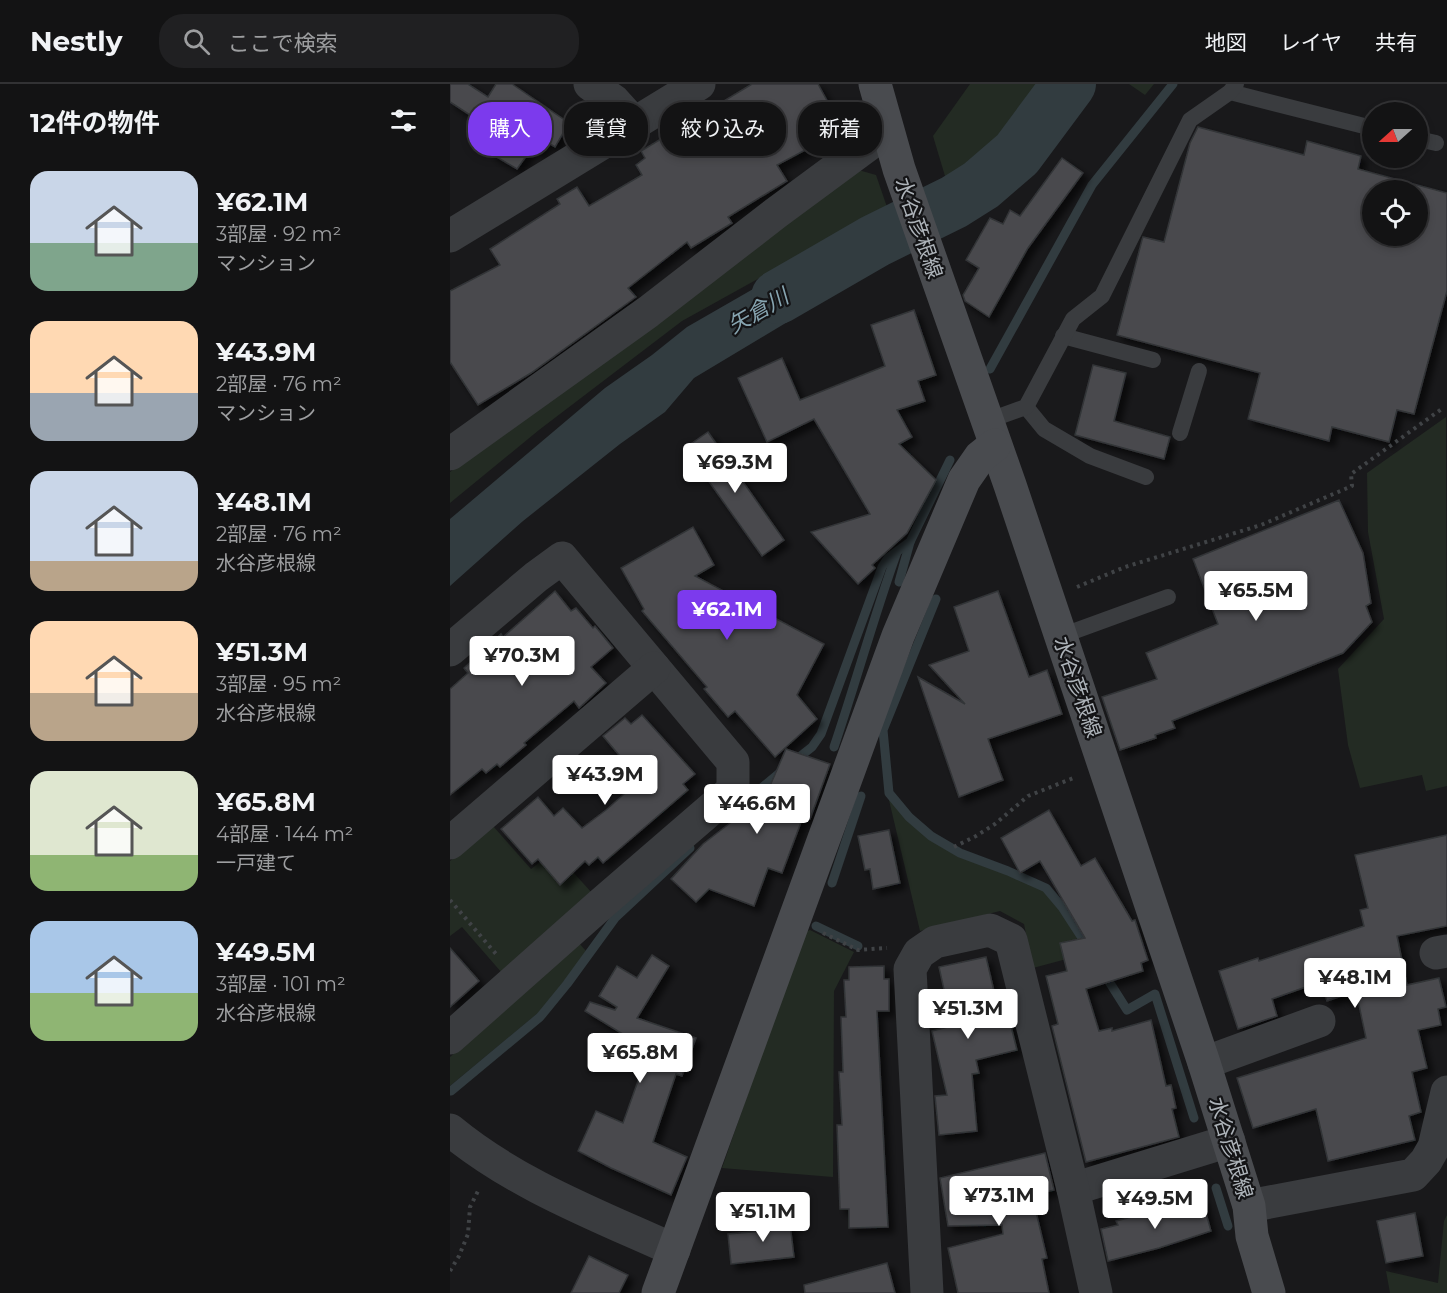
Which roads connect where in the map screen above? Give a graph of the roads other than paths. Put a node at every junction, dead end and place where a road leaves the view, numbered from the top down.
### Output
1 (590, 84) edge
2 (699, 84) edge
3 (875, 84) edge
4 (1233, 88) edge
5 (615, 102) edge
6 (648, 115) edge
7 (1362, 125) edge
8 (887, 131) junction
9 (1428, 141) edge
10 (1436, 143) dead end
11 (580, 156) edge
12 (451, 234) edge
13 (1063, 336) junction
14 (1153, 360) dead end
15 (1199, 371) dead end
16 (1026, 407) junction
17 (991, 433) junction
18 (1180, 433) dead end
19 (450, 454) edge
20 (1146, 477) dead end
21 (1168, 597) dead end
22 (1061, 636) junction
23 (450, 650) edge
24 (654, 668) junction
25 (450, 843) edge
26 (1319, 1021) dead end
27 (450, 1038) edge
28 (1204, 1063) junction
29 (1447, 1092) edge
30 (450, 1130) edge
31 (1230, 1141) junction
32 (1073, 1189) junction
33 (1249, 1206) junction
34 (674, 1250) junction
35 (658, 1293) edge
36 (927, 1293) edge
37 (1096, 1293) edge
38 (1269, 1293) edge

1 - 5 street
2 - 6 street
3 - 8 main road, 水谷彦根線
4 - 7 lane
4 - 13 lane
8 - 17 main road, 水谷彦根線
8 - 19 street
9 - 10 lane
11 - 12 street
13 - 14 lane
13 - 16 lane
15 - 18 lane
16 - 17 lane
16 - 20 lane
17 - 22 main road, 水谷彦根線
17 - 34 main road
21 - 22 lane
22 - 28 main road, 水谷彦根線
23 - 24 street
24 - 25 street
24 - 27 street
26 - 28 street
28 - 31 main road, 水谷彦根線
29 - 33 street
30 - 34 street
31 - 32 street
31 - 33 main road, 水谷彦根線
32 - 36 street
32 - 37 street
33 - 38 main road, 水谷彦根線
34 - 35 main road

